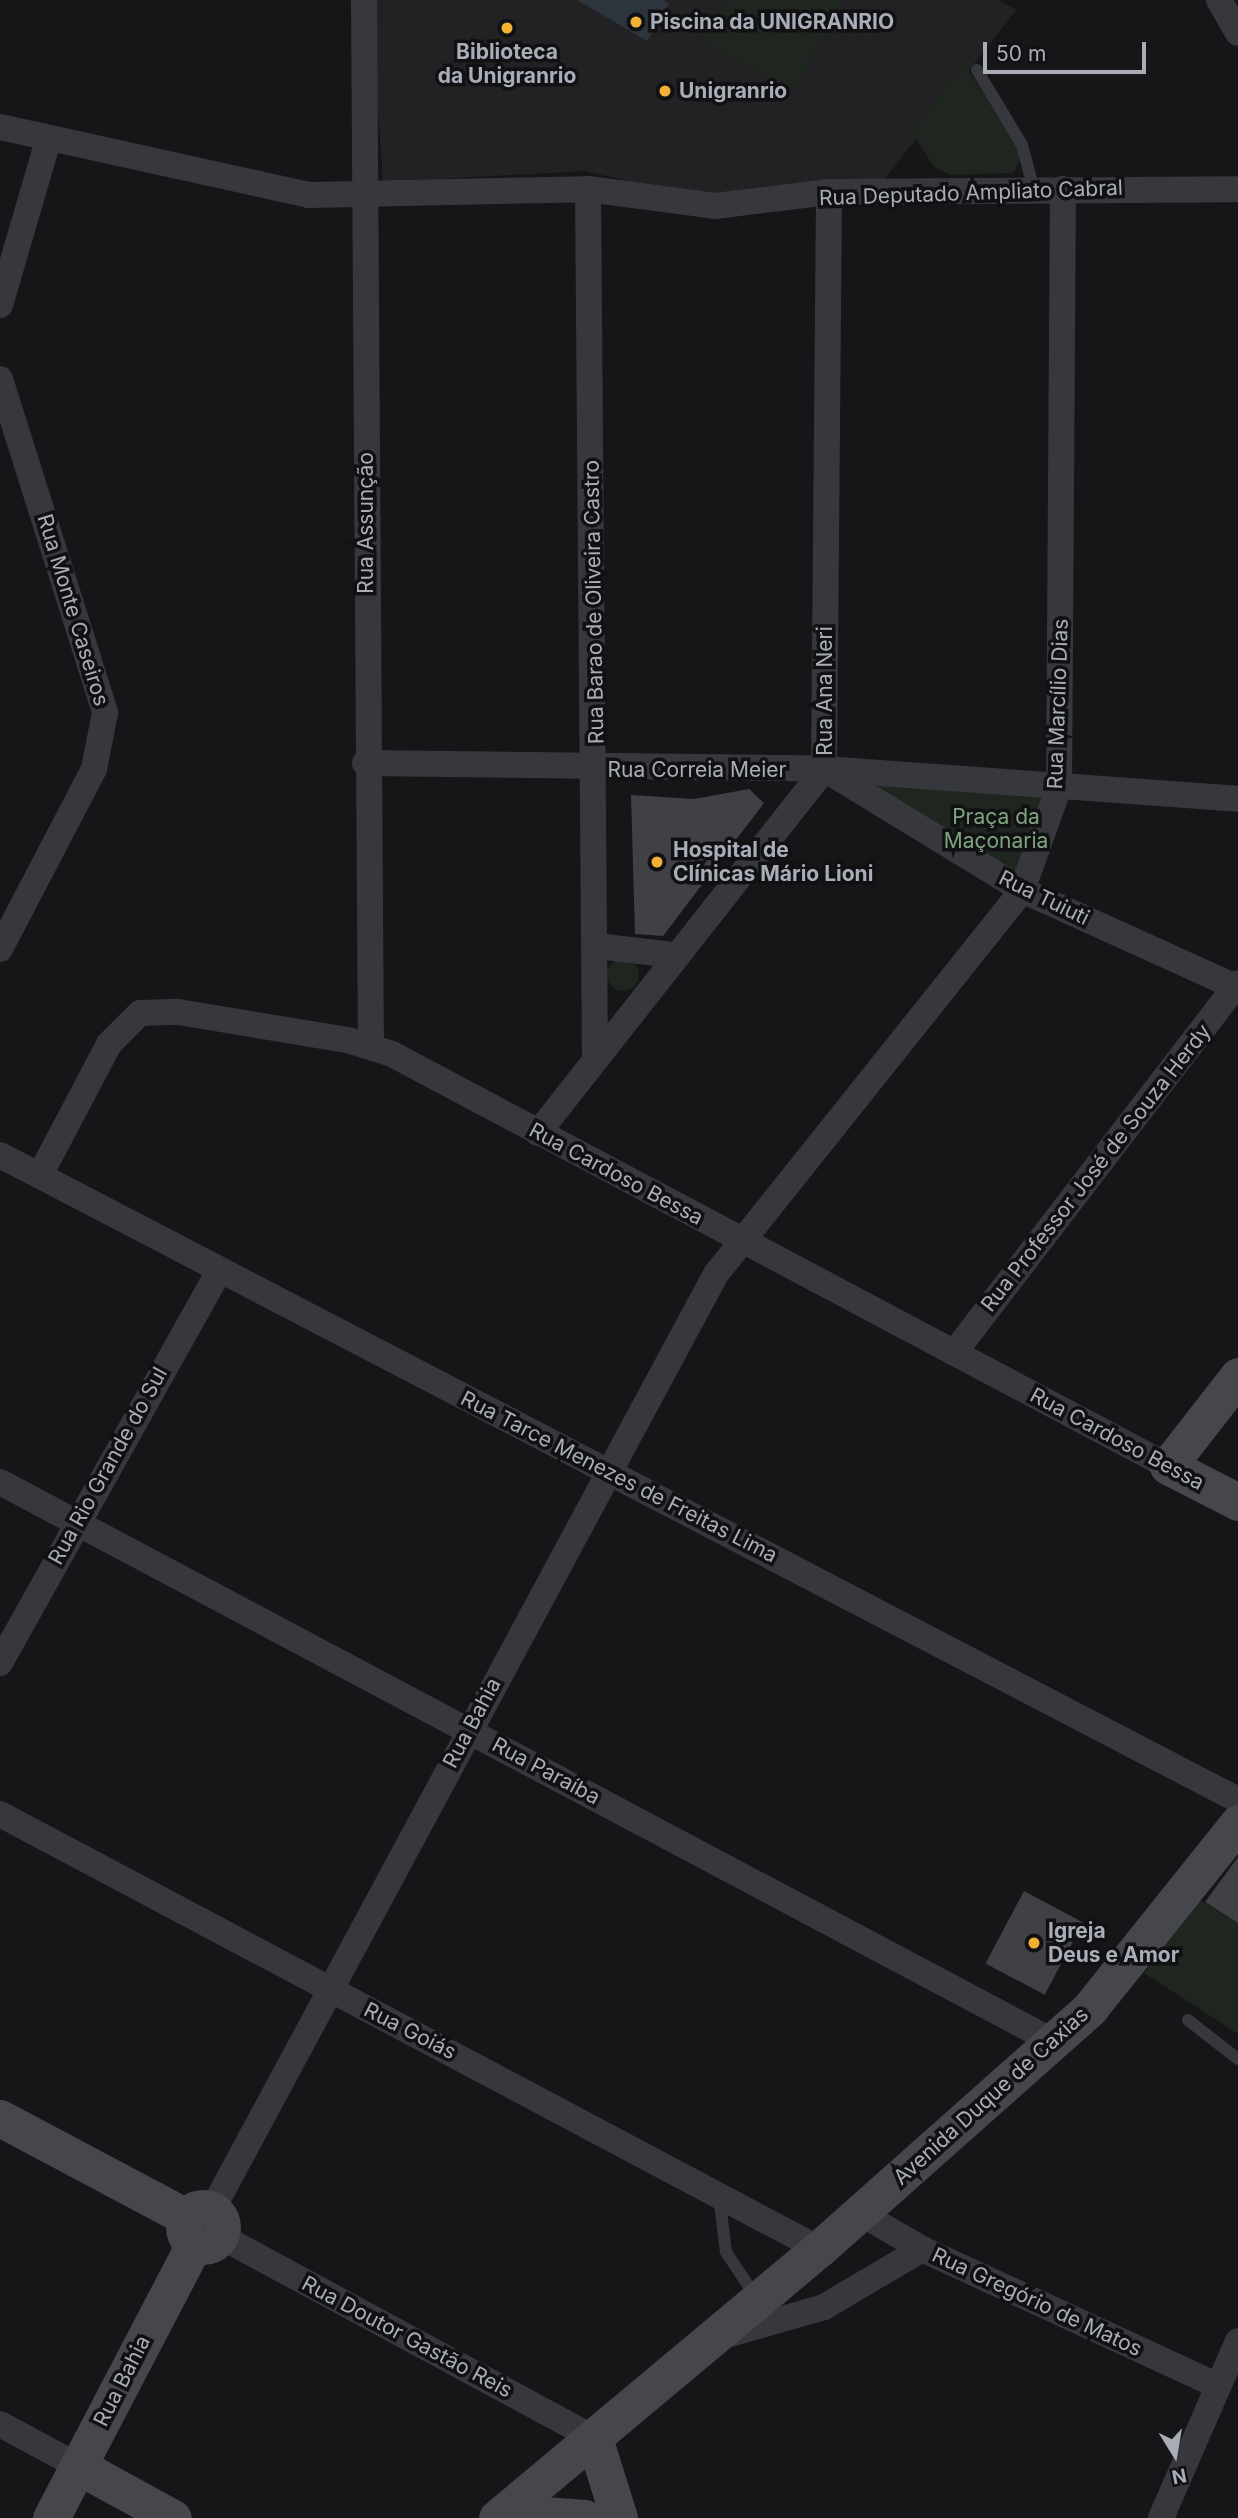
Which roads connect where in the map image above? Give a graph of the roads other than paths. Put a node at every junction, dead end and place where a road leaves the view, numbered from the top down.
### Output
1 (364, 0) edge
2 (1219, 0) edge
3 (1238, 33) edge
4 (977, 70) dead end
5 (0, 127) edge
6 (48, 141) junction
7 (588, 189) junction
8 (1063, 189) junction
9 (1238, 189) edge
10 (1034, 190) junction
11 (829, 192) junction
12 (364, 193) junction
13 (0, 305) edge
14 (0, 379) edge
15 (365, 763) junction
16 (824, 769) junction
17 (596, 771) junction
18 (1059, 787) junction
19 (1238, 799) edge
20 (1022, 890) junction
21 (596, 946) junction
22 (0, 949) edge
23 (676, 955) junction
24 (1237, 986) edge
25 (371, 1046) junction
26 (595, 1057) junction
27 (538, 1133) junction
28 (0, 1154) edge
29 (40, 1175) junction
30 (738, 1239) junction
31 (219, 1271) junction
32 (954, 1353) junction
33 (1238, 1376) edge
34 (1168, 1466) junction
35 (609, 1471) junction
36 (0, 1482) edge
37 (1238, 1502) edge
38 (75, 1524) junction
39 (0, 1663) edge
40 (468, 1730) junction
41 (1238, 1800) edge
42 (0, 1814) edge
43 (1238, 1823) edge
44 (333, 1991) junction
45 (1188, 2020) dead end
46 (1054, 2042) junction
47 (1238, 2059) edge
48 (0, 2118) edge
49 (719, 2195) junction
50 (860, 2213) junction
51 (203, 2227) junction
52 (819, 2249) junction
53 (922, 2249) junction
54 (759, 2300) junction
55 (714, 2339) junction
56 (1238, 2341) edge
57 (1218, 2386) junction
58 (0, 2424) edge
59 (594, 2438) junction
60 (78, 2466) junction
61 (501, 2515) edge
62 (51, 2518) edge
63 (173, 2518) edge
64 (585, 2518) edge
65 (619, 2518) edge
66 (1161, 2518) edge

1 - 12 street, Rua Assunção
2 - 3 street
4 - 10 lane
5 - 6 street, Rua Deputado Ampliato Cabral
6 - 12 street, Rua Deputado Ampliato Cabral
6 - 13 street
7 - 11 street, Rua Deputado Ampliato Cabral
7 - 12 street, Rua Deputado Ampliato Cabral
7 - 17 street, Rua Barao de Oliveira Castro
8 - 9 street, Rua Deputado Ampliato Cabral
8 - 10 street, Rua Deputado Ampliato Cabral
8 - 18 street, Rua Marcílio Dias
10 - 11 street, Rua Deputado Ampliato Cabral
11 - 16 street, Rua Ana Neri
12 - 15 street, Rua Assunção
14 - 22 street, Rua Monte Caseiros
15 - 17 street, Rua Correia Meier
15 - 25 street, Rua Assunção
16 - 17 street, Rua Correia Meier
16 - 18 street, Rua Correia Meier
16 - 20 street, Rua Tuiuti
16 - 23 street, Rua Ana Neri
17 - 21 street, Rua Barao de Oliveira Castro
18 - 19 street, Rua Correia Meier
18 - 20 street, Rua Marcílio Dias
20 - 24 street, Rua Tuiuti
20 - 30 street, Rua Marcílio Dias
21 - 23 street
21 - 26 street, Rua Barao de Oliveira Castro
23 - 26 street, Rua Ana Neri
24 - 32 street, Rua Professor José de Souza Herdy
25 - 27 street, Rua Cardoso Bessa
25 - 29 street, Rua Cardoso Bessa
26 - 27 street, Rua Ana Neri
27 - 30 street, Rua Cardoso Bessa
28 - 29 street, Rua Tarce Menezes de Freitas Lima
29 - 31 street, Rua Tarce Menezes de Freitas Lima
30 - 32 street, Rua Cardoso Bessa
30 - 35 street, Rua Bahia
31 - 35 street, Rua Tarce Menezes de Freitas Lima
31 - 38 street, Rua Rio Grande do Sul
32 - 34 street, Rua Cardoso Bessa
33 - 34 main road
34 - 37 main road, Rua Cardoso Bessa
35 - 40 street, Rua Bahia
35 - 41 street, Rua Tarce Menezes de Freitas Lima
36 - 38 street, Rua Paraíba
38 - 39 street, Rua Rio Grande do Sul
38 - 40 street, Rua Paraíba
40 - 44 street, Rua Bahia
40 - 46 street, Rua Paraíba
42 - 44 street, Rua Goiás
43 - 46 main road, Avenida Duque de Caxias
44 - 49 street, Rua Goiás
44 - 51 street, Rua Bahia
45 - 47 lane
46 - 50 main road, Avenida Duque de Caxias
48 - 51 main road, Rua Doutor Gastão Reis
49 - 52 street, Rua Goiás
49 - 54 lane
50 - 52 main road, Avenida Duque de Caxias
50 - 53 street, Rua Gregório de Matos
51 - 59 street, Rua Doutor Gastão Reis
51 - 60 main road, Rua Bahia
52 - 54 main road, Avenida Duque de Caxias
53 - 55 street, Avenida Duque de Caxias
53 - 57 street, Rua Gregório de Matos
54 - 55 main road, Avenida Duque de Caxias
55 - 59 main road, Avenida Duque de Caxias
56 - 57 street
57 - 66 street
58 - 60 street
59 - 61 main road, Avenida Duque de Caxias
59 - 65 main road
60 - 62 main road, Rua Bahia
60 - 63 main road
61 - 64 main road

